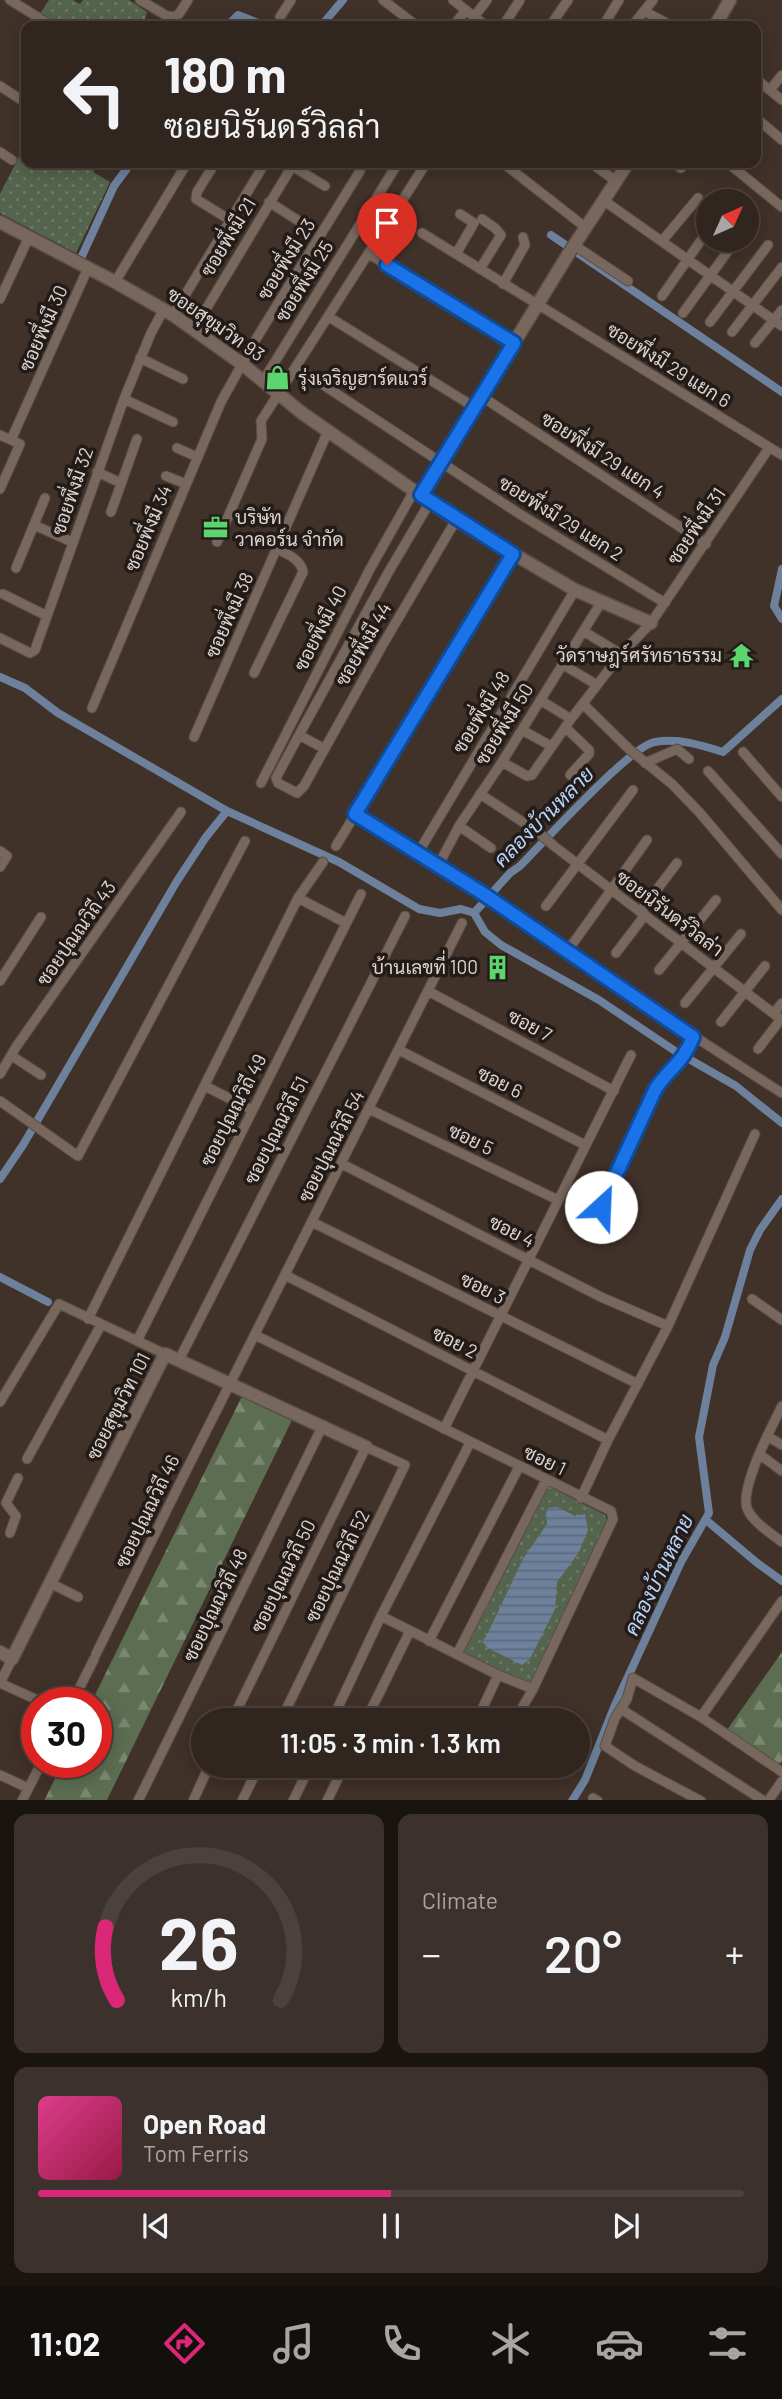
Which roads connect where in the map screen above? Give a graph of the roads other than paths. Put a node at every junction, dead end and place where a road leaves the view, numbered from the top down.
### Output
1 (10, 0) edge
2 (140, 0) edge
3 (188, 0) edge
4 (291, 0) edge
5 (383, 0) edge
6 (453, 0) edge
7 (487, 0) edge
8 (520, 0) edge
9 (568, 0) edge
10 (619, 0) edge
11 (653, 0) edge
12 (730, 0) edge
13 (466, 10) junction
14 (644, 11) junction
15 (281, 17) dead end
16 (474, 17) junction
17 (44, 21) edge
18 (410, 21) edge
19 (457, 21) edge
20 (479, 21) edge
21 (506, 21) edge
22 (554, 21) edge
23 (606, 21) edge
24 (636, 21) edge
25 (663, 21) edge
26 (718, 21) edge
27 (782, 75) edge
28 (761, 83) edge
29 (0, 86) edge
30 (770, 90) junction
31 (21, 100) edge
32 (782, 100) edge
33 (761, 122) edge
34 (782, 140) edge
35 (0, 152) edge
36 (12, 160) dead end
37 (184, 168) edge
38 (212, 168) edge
39 (262, 168) edge
40 (291, 168) edge
41 (299, 168) edge
42 (395, 168) edge
43 (423, 168) edge
44 (509, 168) edge
45 (598, 168) edge
46 (625, 168) edge
47 (734, 168) edge
48 (360, 172) dead end
49 (616, 181) junction
50 (326, 186) dead end
51 (603, 200) junction
52 (696, 200) edge
53 (270, 202) junction
54 (782, 207) edge
55 (460, 214) dead end
56 (482, 219) dead end
57 (230, 220) junction
58 (0, 222) edge
59 (305, 225) dead end
60 (585, 227) junction
61 (422, 233) dead end
62 (29, 237) junction
63 (523, 237) dead end
64 (662, 241) junction
65 (768, 244) dead end
66 (696, 246) edge
67 (572, 248) junction
68 (727, 252) edge
69 (369, 254) junction
70 (456, 254) junction
71 (686, 259) junction
72 (782, 267) edge
73 (88, 268) junction
74 (480, 270) junction
75 (709, 275) junction
76 (628, 281) dead end
77 (115, 282) junction
78 (503, 284) junction
79 (732, 291) junction
80 (662, 296) dead end
81 (0, 299) edge
82 (537, 305) junction
83 (753, 305) junction
84 (782, 310) edge
85 (169, 312) junction
86 (683, 313) dead end
87 (329, 317) junction
88 (710, 322) dead end
89 (778, 324) edge
90 (194, 329) junction
91 (732, 332) dead end
92 (514, 343) junction
93 (755, 343) dead end
94 (141, 358) junction
95 (242, 365) junction
96 (296, 367) junction
97 (183, 379) dead end
98 (263, 381) junction
99 (278, 393) junction
100 (481, 396) junction
101 (124, 400) junction
102 (474, 407) junction
103 (173, 422) dead end
104 (328, 431) junction
105 (0, 435) edge
106 (137, 439) dead end
107 (11, 440) junction
108 (769, 447) junction
109 (177, 448) dead end
110 (782, 455) edge
111 (197, 457) junction
112 (440, 463) junction
113 (97, 472) junction
114 (166, 476) dead end
115 (121, 483) junction
116 (186, 484) junction
117 (0, 489) edge
118 (422, 496) junction
119 (45, 498) dead end
120 (111, 512) dead end
121 (456, 520) junction
122 (34, 525) junction
123 (72, 542) junction
124 (217, 542) dead end
125 (706, 544) junction
126 (277, 549) junction
127 (513, 554) junction
128 (16, 568) dead end
129 (575, 590) junction
130 (3, 594) dead end
131 (601, 601) junction
132 (664, 603) junction
133 (47, 616) junction
134 (651, 623) junction
135 (583, 631) junction
136 (0, 638) edge
137 (621, 654) junction
138 (562, 664) junction
139 (254, 673) dead end
140 (597, 685) junction
141 (540, 700) junction
142 (583, 704) junction
143 (92, 708) dead end
144 (568, 723) junction
145 (522, 730) junction
146 (299, 735) junction
147 (194, 737) dead end
148 (551, 746) junction
149 (323, 748) junction
150 (744, 751) dead end
151 (637, 756) junction
152 (689, 759) dead end
153 (502, 762) junction
154 (708, 771) dead end
155 (570, 775) dead end
156 (261, 783) dead end
157 (633, 790) dead end
158 (480, 794) junction
159 (782, 796) edge
160 (181, 812) dead end
161 (355, 814) junction
162 (459, 826) junction
163 (647, 840) dead end
164 (245, 841) dead end
165 (336, 846) dead end
166 (491, 848) dead end
167 (418, 853) junction
168 (4, 854) edge
169 (782, 854) edge
170 (323, 862) dead end
171 (576, 863) junction
172 (677, 863) dead end
173 (438, 866) junction
174 (0, 867) edge
175 (610, 888) junction
176 (361, 894) dead end
177 (298, 898) junction
178 (716, 900) dead end
179 (546, 906) dead end
180 (782, 910) edge
181 (643, 914) junction
182 (405, 916) dead end
183 (41, 917) dead end
184 (346, 923) junction
185 (462, 923) dead end
186 (741, 934) dead end
187 (681, 943) junction
188 (571, 946) dead end
189 (616, 954) dead end
190 (765, 966) dead end
191 (713, 967) junction
192 (659, 970) dead end
193 (0, 981) edge
194 (428, 991) junction
195 (745, 992) junction
196 (685, 1003) dead end
197 (782, 1003) edge
198 (779, 1017) edge
199 (721, 1022) dead end
200 (693, 1037) junction
201 (758, 1049) dead end
202 (399, 1050) junction
203 (631, 1055) dead end
204 (12, 1056) junction
205 (0, 1074) edge
206 (41, 1075) dead end
207 (205, 1086) junction
208 (614, 1091) junction
209 (782, 1093) edge
210 (0, 1101) edge
211 (369, 1109) junction
212 (253, 1110) junction
213 (755, 1134) dead end
214 (585, 1145) junction
215 (342, 1164) junction
216 (558, 1200) junction
217 (601, 1207) dead end
218 (312, 1222) junction
219 (530, 1260) junction
220 (285, 1275) junction
221 (752, 1299) dead end
222 (502, 1317) junction
223 (88, 1319) junction
224 (782, 1320) edge
225 (101, 1325) junction
226 (668, 1326) junction
227 (255, 1335) junction
228 (137, 1341) junction
229 (165, 1354) junction
230 (179, 1360) junction
231 (474, 1371) junction
232 (231, 1384) junction
233 (638, 1384) junction
234 (0, 1402) edge
235 (782, 1406) edge
236 (323, 1425) junction
237 (444, 1429) junction
238 (767, 1436) junction
239 (608, 1440) junction
240 (470, 1443) junction
241 (782, 1446) edge
242 (366, 1447) junction
243 (759, 1454) junction
244 (27, 1458) dead end
245 (519, 1466) junction
246 (782, 1471) edge
247 (18, 1478) dead end
248 (545, 1480) junction
249 (4, 1492) edge
250 (581, 1498) junction
251 (10, 1533) dead end
252 (782, 1542) edge
253 (50, 1583) junction
254 (78, 1597) dead end
255 (782, 1601) edge
256 (381, 1616) junction
257 (410, 1630) junction
258 (429, 1640) junction
259 (0, 1652) edge
260 (457, 1654) junction
261 (12, 1659) junction
262 (498, 1675) junction
263 (0, 1683) edge
264 (80, 1687) edge
265 (533, 1689) junction
266 (21, 1693) edge
267 (238, 1708) edge
268 (287, 1708) edge
269 (338, 1708) edge
270 (372, 1708) edge
271 (483, 1708) edge
272 (522, 1708) edge
273 (621, 1709) junction
274 (701, 1717) junction
275 (782, 1772) edge
276 (0, 1775) edge
277 (33, 1778) edge
278 (204, 1778) edge
279 (253, 1778) edge
280 (304, 1778) edge
281 (338, 1778) edge
282 (782, 1781) edge
283 (28, 1788) junction
284 (778, 1794) edge
285 (22, 1800) edge
286 (138, 1800) edge
287 (193, 1800) edge
288 (242, 1800) edge
289 (293, 1800) edge
290 (327, 1800) edge
291 (699, 1800) edge
292 (764, 1800) edge

1 - 17 street
2 - 3 street
4 - 15 street
5 - 18 street
6 - 13 street
7 - 16 street
8 - 21 street
9 - 22 street
10 - 23 street
11 - 14 street
12 - 26 street
13 - 16 street
13 - 19 street
14 - 24 street
14 - 25 street
16 - 20 street
27 - 30 street
28 - 30 street
29 - 31 street
30 - 32 street
33 - 34 street
35 - 36 street
37 - 77 street
38 - 57 street
39 - 57 street, ซอยพึ่งมี 32
40 - 53 street, ซอยพึ่งมี 21
41 - 50 street
42 - 98 street, ซอยพึ่งมี 25
43 - 69 street
44 - 60 street
45 - 49 street
46 - 49 street
47 - 54 street
48 - 95 street, ซอยพึ่งมี 23
49 - 51 street
51 - 60 street
51 - 64 street
52 - 64 street
53 - 59 street
53 - 90 street, ซอยพึ่งมี 21
55 - 70 street
56 - 74 street
57 - 85 street, ซอยพึ่งมี 32
58 - 62 street, ซอยสุขุมวิท 93
60 - 67 street
61 - 70 street, ซอยพึ่งมี 29 แยก 6
62 - 73 street, ซอยสุขุมวิท 93
62 - 81 street
63 - 78 street
64 - 71 street
65 - 79 street
66 - 71 street
67 - 76 street
67 - 82 street
68 - 75 street
69 - 87 street
69 - 92 street
70 - 74 street, ซอยพึ่งมี 29 แยก 6
71 - 75 street
71 - 80 street
72 - 83 street
73 - 77 street, ซอยสุขุมวิท 93
73 - 107 street, ซอยพึ่งมี 30
74 - 78 street, ซอยพึ่งมี 29 แยก 6
75 - 79 street
75 - 86 street
77 - 85 street, ซอยสุขุมวิท 93
78 - 82 street, ซอยพึ่งมี 29 แยก 6
79 - 83 street
79 - 88 street
82 - 92 street
82 - 108 street, ซอยพึ่งมี 29 แยก 6
83 - 89 street
83 - 91 street
84 - 89 street
85 - 90 street, ซอยสุขุมวิท 93
85 - 94 street, ซอยพึ่งมี 32
87 - 96 street
87 - 102 street
89 - 93 street
90 - 95 street, ซอยสุขุมวิท 93
92 - 100 street
94 - 97 street
94 - 101 street, ซอยพึ่งมี 32
95 - 98 street, ซอยสุขุมวิท 93
95 - 111 street, ซอยพึ่งมี 34
96 - 99 street
96 - 112 street, ซอยพึ่งมี 29 แยก 2
98 - 99 street, ซอยสุขุมวิท 93
99 - 104 street, ซอยสุขุมวิท 93
99 - 124 street
100 - 102 street
100 - 125 street, ซอยพึ่งมี 29 แยก 4
101 - 103 street
101 - 113 street, ซอยพึ่งมี 32
102 - 112 street
104 - 118 street, ซอยสุขุมวิท 93
104 - 126 street, ซอยพึ่งมี 38
105 - 107 street
106 - 115 street
107 - 117 street
108 - 110 street, ซอยพึ่งมี 29 แยก 6
108 - 125 street, ซอยพึ่งมี 31
109 - 111 street
111 - 116 street, ซอยพึ่งมี 34
112 - 118 street
112 - 132 street, ซอยพึ่งมี 29 แยก 2
113 - 115 street
113 - 123 street, ซอยพึ่งมี 32
114 - 116 street
115 - 120 street
116 - 143 street, ซอยพึ่งมี 34
118 - 121 street, ซอยสุขุมวิท 93
118 - 146 street
118 - 156 street, ซอยพึ่งมี 40
119 - 122 street
121 - 127 street, ซอยสุขุมวิท 93
121 - 149 street, ซอยพึ่งมี 44
122 - 123 street
122 - 128 street
123 - 133 street, ซอยพึ่งมี 32
125 - 132 street, ซอยพึ่งมี 31
126 - 139 street
126 - 147 street, ซอยพึ่งมี 38
127 - 129 street, ซอยสุขุมวิท 93
127 - 161 street
129 - 131 street, ซอยสุขุมวิท 93
129 - 167 street, ซอยพึ่งมี 48
130 - 133 street
131 - 134 street, ซอยสุขุมวิท 93
131 - 135 street, ซอยพึ่งมี 50
132 - 134 street, ซอยพึ่งมี 31
133 - 136 street, ซอยพึ่งมี 32
134 - 137 street, ซอยพึ่งมี 31
135 - 137 street
135 - 138 street, ซอยพึ่งมี 50
137 - 140 street, ซอยพึ่งมี 31
138 - 140 street
138 - 141 street, ซอยพึ่งมี 50
140 - 142 street, ซอยพึ่งมี 31
141 - 144 street
141 - 145 street, ซอยพึ่งมี 50
142 - 144 street, ซอยพึ่งมี 31
142 - 151 street
144 - 148 street, ซอยพึ่งมี 31
144 - 155 street
145 - 148 street
145 - 153 street, ซอยพึ่งมี 50
146 - 149 street
146 - 149 street, ซอยพึ่งมี 44
148 - 153 street, ซอยพึ่งมี 31
150 - 159 street
151 - 152 street
151 - 180 street
153 - 158 street, ซอยพึ่งมี 50
154 - 169 street
157 - 171 street
158 - 162 street, ซอยพึ่งมี 50
158 - 171 street, ซอยนิรันดร์วิลล่า
160 - 204 street, ซอยปุณณวิถี 43
161 - 165 street
161 - 167 street
162 - 166 street
162 - 173 street, ซอยพึ่งมี 50
163 - 175 street
164 - 210 street
167 - 173 street
168 - 174 street
170 - 177 street, ซอยปุณณวิถี 49
171 - 175 street, ซอยนิรันดร์วิลล่า
171 - 179 street
172 - 181 street
173 - 200 street
175 - 181 street, ซอยนิรันดร์วิลล่า
175 - 188 street
176 - 184 street, ซอยปุณณวิถี 49
177 - 184 street
177 - 207 street, ซอยปุณณวิถี 49
178 - 187 street
181 - 187 street, ซอยนิรันดร์วิลล่า
181 - 189 street
182 - 230 street, ซอยปุณณวิถี 51
183 - 193 street
184 - 212 street, ซอยปุณณวิถี 49
185 - 194 street, ซอยปุณณวิถี 54
186 - 191 street
187 - 191 street, ซอยนิรันดร์วิลล่า
187 - 192 street
190 - 195 street
191 - 195 street, ซอยนิรันดร์วิลล่า
191 - 196 street
194 - 202 street, ซอยปุณณวิถี 54
194 - 208 street, ซอย 7
195 - 198 street, ซอยนิรันดร์วิลล่า
195 - 199 street
197 - 198 street
198 - 201 street
200 - 209 street
200 - 217 street
202 - 211 street, ซอยปุณณวิถี 54
202 - 214 street, ซอย 6
203 - 208 street
204 - 205 street, ซอยปุณณวิถี 43
204 - 206 street
207 - 212 street
207 - 223 street, ซอยปุณณวิถี 49
208 - 214 street
211 - 215 street, ซอยปุณณวิถี 54
211 - 216 street, ซอย 5
212 - 228 street, ซอยปุณณวิถี 49
213 - 226 street
214 - 216 street
215 - 218 street, ซอยปุณณวิถี 54
215 - 219 street, ซอย 4
216 - 219 street
218 - 220 street, ซอยปุณณวิถี 54
218 - 222 street, ซอย 3
219 - 222 street
219 - 226 street, ซอย 4
220 - 227 street, ซอยปุณณวิถี 54
220 - 231 street, ซอย 2
221 - 224 street
222 - 231 street
222 - 233 street, ซอย 3
223 - 225 street
223 - 234 street
225 - 228 street
225 - 244 street
226 - 233 street
227 - 232 street, ซอยปุณณวิถี 54
227 - 237 street, ซอย 1
228 - 229 street
229 - 230 street, ซอยสุขุมวิท 101
229 - 253 street, ซอยสุขุมวิท 101
230 - 232 street, ซอยสุขุมวิท 101
231 - 237 street
231 - 239 street, ซอย 2
232 - 236 street, ซอยสุขุมวิท 101
232 - 264 street, ซอยปุณณวิถี 46
233 - 239 street
235 - 238 street
236 - 242 street, ซอยสุขุมวิท 101
236 - 286 street, ซอยปุณณวิถี 48
237 - 240 street, ซอย 1
238 - 241 street
238 - 243 street
239 - 250 street
240 - 245 street, ซอย 1
240 - 256 street
242 - 267 street, ซอยปุณณวิถี 50
242 - 268 street, ซอยปุณณวิถี 52
243 - 246 street
243 - 252 street
245 - 248 street, ซอย 1
245 - 258 street
247 - 249 street
248 - 250 street, ซอย 1
248 - 260 street
249 - 251 street
250 - 265 street, ซอย 1
253 - 254 street
253 - 261 street, ซอยสุขุมวิท 101
255 - 274 street
256 - 257 street
256 - 269 street
257 - 258 street
257 - 270 street
258 - 260 street
259 - 261 street
260 - 262 street
261 - 263 street
262 - 265 street
262 - 271 street
263 - 266 street
265 - 272 street, ซอย 1
273 - 274 street
273 - 291 street
273 - 292 street
274 - 275 street
276 - 283 street
277 - 283 street
278 - 287 street
279 - 288 street
280 - 289 street
281 - 290 street
282 - 284 street
283 - 285 street

